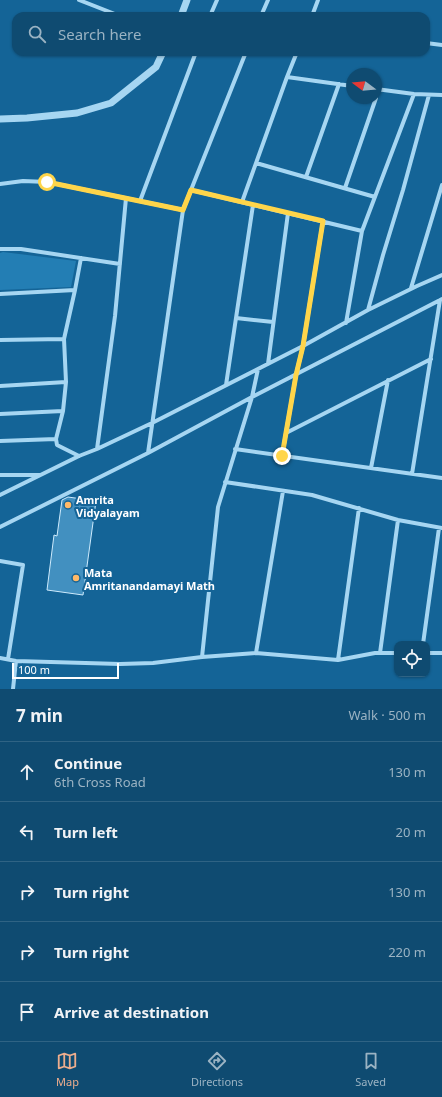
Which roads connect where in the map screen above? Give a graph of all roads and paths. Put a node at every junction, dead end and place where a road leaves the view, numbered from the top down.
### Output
1 (79, 0) edge
2 (94, 0) edge
3 (187, 0) edge
4 (217, 0) edge
5 (268, 0) edge
6 (318, 0) edge
7 (92, 5) junction
8 (110, 12) edge
9 (182, 12) edge
10 (212, 12) edge
11 (263, 12) edge
12 (314, 12) edge
13 (430, 44) edge
14 (442, 45) edge
15 (161, 56) edge
16 (194, 56) edge
17 (244, 56) edge
18 (295, 56) edge
19 (287, 77) junction
20 (339, 84) junction
21 (346, 85) edge
22 (382, 90) edge
23 (414, 94) junction
24 (429, 95) junction
25 (442, 96) edge
26 (374, 104) edge
27 (0, 119) edge
28 (256, 163) junction
29 (306, 177) junction
30 (0, 184) edge
31 (442, 185) edge
32 (345, 188) junction
33 (191, 190) junction
34 (375, 197) junction
35 (126, 198) junction
36 (140, 201) junction
37 (242, 202) junction
38 (253, 205) junction
39 (183, 210) junction
40 (288, 213) junction
41 (323, 221) junction
42 (362, 231) junction
43 (0, 249) edge
44 (81, 258) junction
45 (120, 264) junction
46 (442, 275) edge
47 (411, 288) junction
48 (75, 290) junction
49 (0, 294) edge
50 (441, 300) edge
51 (368, 310) junction
52 (236, 318) junction
53 (273, 322) junction
54 (346, 323) junction
55 (0, 340) edge
56 (64, 340) junction
57 (303, 346) junction
58 (431, 359) junction
59 (268, 364) junction
60 (258, 369) junction
61 (296, 375) junction
62 (388, 380) junction
63 (66, 382) junction
64 (226, 385) junction
65 (0, 386) edge
66 (252, 398) junction
67 (63, 411) junction
68 (0, 414) edge
69 (152, 423) junction
70 (286, 433) junction
71 (56, 439) junction
72 (0, 442) edge
73 (97, 449) junction
74 (235, 449) junction
75 (148, 453) junction
76 (79, 456) junction
77 (282, 456) junction
78 (371, 468) junction
79 (42, 474) junction
80 (412, 474) junction
81 (0, 475) edge
82 (442, 478) edge
83 (225, 482) junction
84 (283, 491) junction
85 (0, 495) edge
86 (359, 508) junction
87 (398, 520) junction
88 (0, 527) edge
89 (441, 528) edge
90 (0, 561) edge
91 (423, 641) edge
92 (256, 653) junction
93 (380, 653) junction
94 (394, 653) edge
95 (430, 653) edge
96 (442, 653) edge
97 (202, 657) junction
98 (0, 658) edge
99 (8, 659) junction
100 (338, 660) junction
101 (16, 661) junction
102 (13, 689) edge

1 - 7 street
2 - 7 street
3 - 9 street
4 - 10 street
5 - 11 street
6 - 12 street
7 - 8 street
13 - 14 street
15 - 27 street
16 - 36 street
17 - 33 street
18 - 19 street
19 - 20 street
19 - 28 street
20 - 21 street
20 - 29 street
22 - 23 street
23 - 24 street
23 - 34 street
24 - 25 street
24 - 51 street
26 - 32 street
28 - 29 street
28 - 37 street
29 - 32 street
30 - 35 street
31 - 47 street
32 - 34 street
33 - 37 street
33 - 39 street
34 - 42 street
35 - 36 street
35 - 45 street
36 - 39 street
37 - 38 street
38 - 40 street
38 - 52 street
39 - 69 street
40 - 41 street
40 - 53 street
41 - 42 street
41 - 57 street
42 - 54 street
43 - 44 street
44 - 45 street
44 - 48 street
45 - 73 street
46 - 47 street
47 - 51 street
48 - 49 street
48 - 56 street
50 - 58 street
50 - 61 street
51 - 54 street
52 - 53 street
52 - 64 street
53 - 59 street
54 - 57 street
55 - 56 street
56 - 63 street
57 - 59 street
57 - 61 street
58 - 62 street
58 - 80 street
59 - 60 street
60 - 64 street
60 - 66 street
61 - 66 street
61 - 70 street
62 - 70 street
62 - 78 street
63 - 65 street
63 - 67 street
64 - 69 street
66 - 74 street
66 - 75 street
67 - 68 street
67 - 71 street
69 - 73 street
69 - 75 street
70 - 77 street
71 - 72 street
71 - 76 street
73 - 76 street
74 - 77 street
74 - 83 street
75 - 88 street
76 - 79 street
77 - 78 street
78 - 80 street
79 - 81 street
79 - 85 street
80 - 82 street
83 - 84 street
83 - 97 street
84 - 86 street
84 - 92 street
86 - 87 street
86 - 100 street
87 - 89 street
87 - 93 street
89 - 91 street
90 - 99 street
92 - 97 street
92 - 100 street
93 - 94 street
93 - 100 street
95 - 96 street
97 - 101 street
98 - 99 street
99 - 101 street
101 - 102 street

